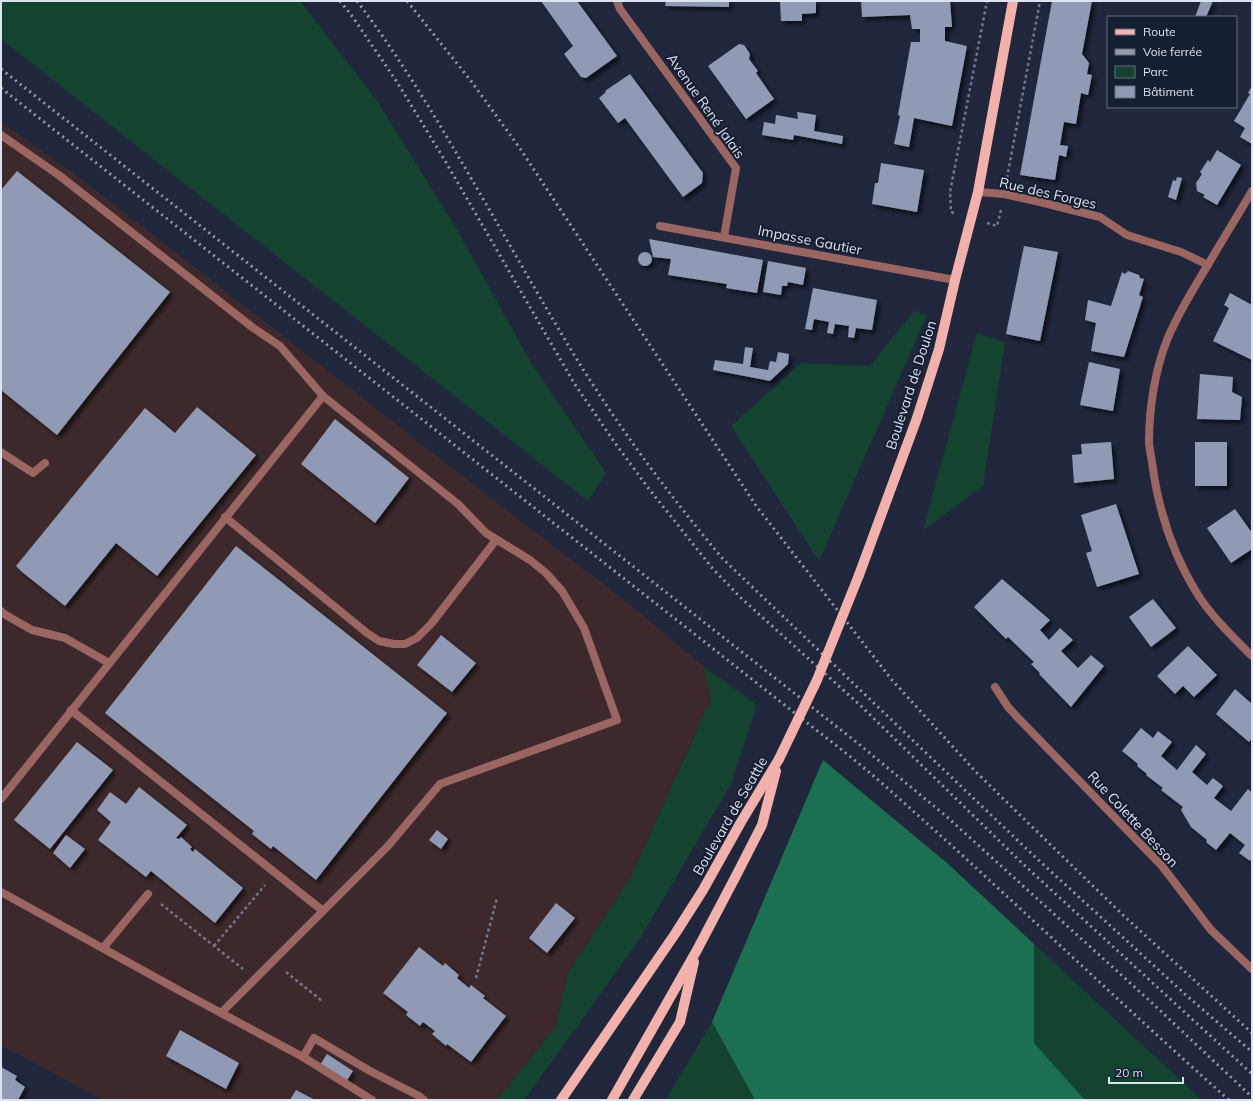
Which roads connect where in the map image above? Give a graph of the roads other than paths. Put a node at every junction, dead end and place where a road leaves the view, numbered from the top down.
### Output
1 (616, 1) edge
2 (1013, 1) edge
3 (1, 136) edge
4 (1252, 191) edge
5 (978, 192) junction
6 (660, 226) dead end
7 (724, 237) junction
8 (1208, 265) junction
9 (955, 280) junction
10 (323, 396) junction
11 (1, 452) edge
12 (44, 463) dead end
13 (225, 517) junction
14 (496, 540) junction
15 (1, 611) edge
16 (1252, 656) edge
17 (109, 663) junction
18 (995, 687) dead end
19 (72, 710) junction
20 (779, 759) junction
21 (1, 799) edge
22 (1, 892) edge
23 (148, 894) road end
24 (323, 911) junction
25 (103, 948) junction
26 (696, 950) junction
27 (1252, 969) edge
28 (221, 1013) junction
29 (303, 1057) junction
30 (372, 1100) edge
31 (424, 1100) edge
32 (561, 1100) edge
33 (612, 1100) edge
34 (634, 1100) edge

1 - 7 street, Avenue René Jalais
2 - 5 main road, Boulevard de Doulon
3 - 10 street
4 - 8 street
5 - 8 street, Rue des Forges
5 - 9 main road, Boulevard de Doulon
6 - 7 street, Impasse Gautier
7 - 9 street, Impasse Gautier
8 - 16 street
9 - 20 main road, Boulevard de Doulon, bridge
10 - 13 street
10 - 14 street
11 - 12 street
13 - 14 street
13 - 17 street
14 - 24 street
15 - 17 street
17 - 19 street
18 - 27 street, Rue Colette Besson
19 - 21 street
19 - 24 street
20 - 26 main road, Boulevard de Seattle
20 - 32 main road, Boulevard de Seattle
22 - 25 street
23 - 25 street
24 - 28 street
25 - 28 street
26 - 33 main road, Boulevard de Seattle
26 - 34 main road
28 - 29 street
29 - 30 street
29 - 31 street

